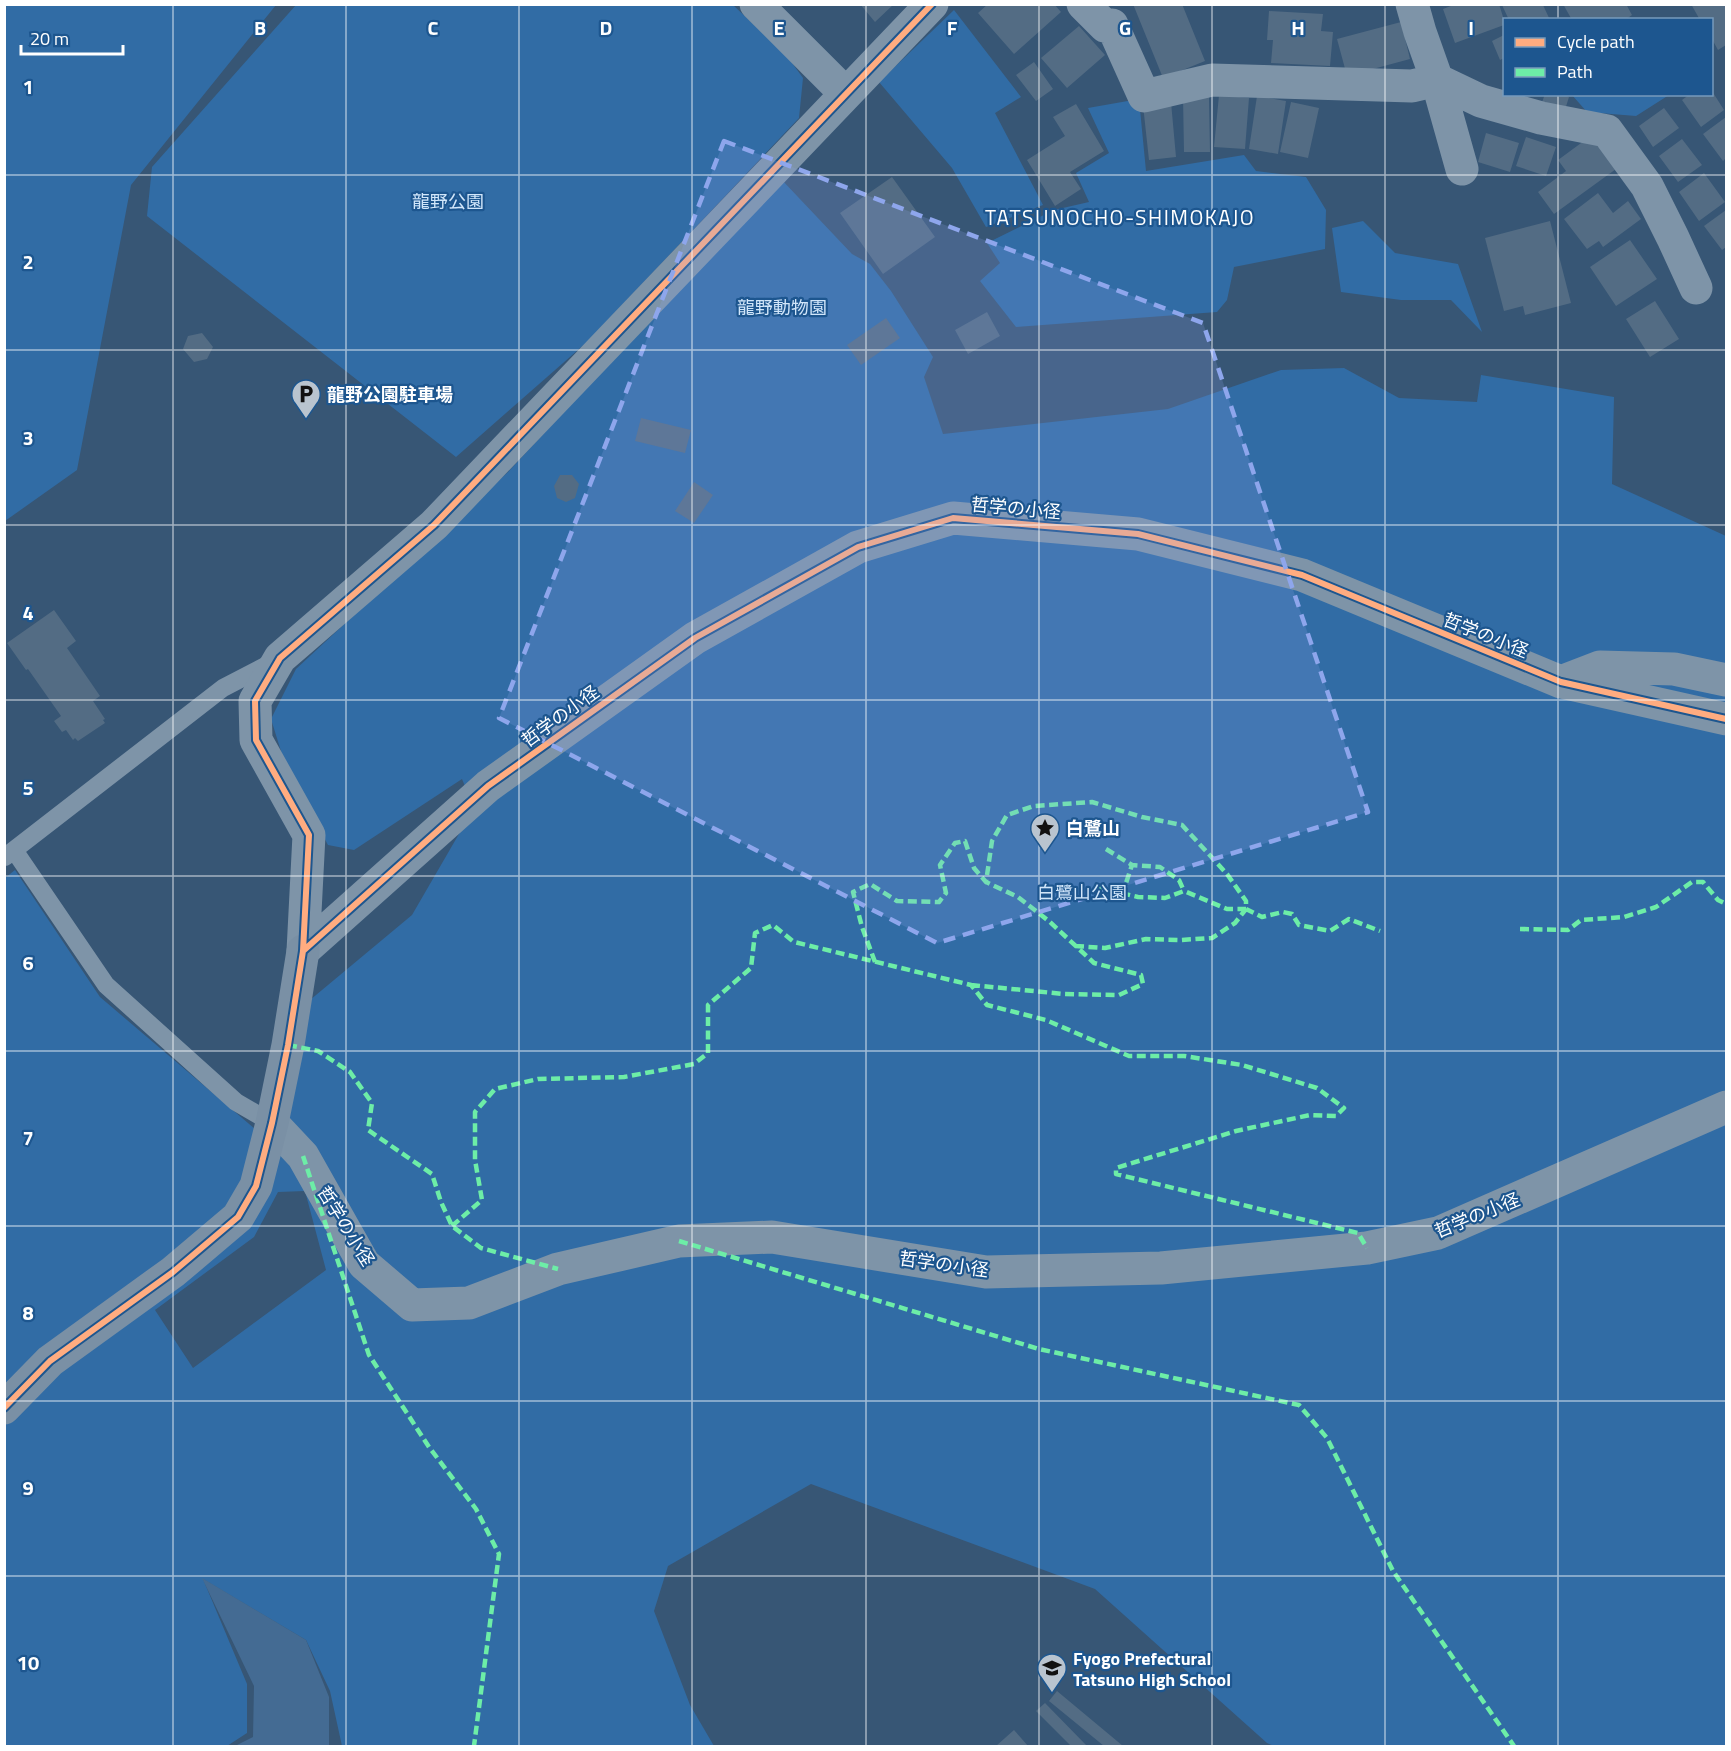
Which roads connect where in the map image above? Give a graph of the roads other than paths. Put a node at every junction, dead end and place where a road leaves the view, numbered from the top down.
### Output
1 (756, 4) edge
2 (932, 4) edge
3 (1083, 4) edge
4 (1412, 4) edge
5 (1437, 80) junction
6 (846, 94) junction
7 (1462, 169) dead end
8 (1696, 288) dead end
9 (280, 658) junction
10 (1726, 680) edge
11 (1561, 682) junction
12 (1726, 719) edge
13 (9, 854) edge
14 (303, 951) junction
15 (1726, 1107) edge
16 (272, 1123) junction
17 (4, 1408) edge

1 - 6 street
2 - 6 street
3 - 5 street
4 - 5 street
5 - 7 street
5 - 8 street
6 - 9 street
9 - 13 lane
9 - 14 street
10 - 11 street
11 - 12 street, 哲学の小径
11 - 14 street, 哲学の小径
13 - 16 lane
14 - 16 street
15 - 16 street, 哲学の小径
16 - 17 street

